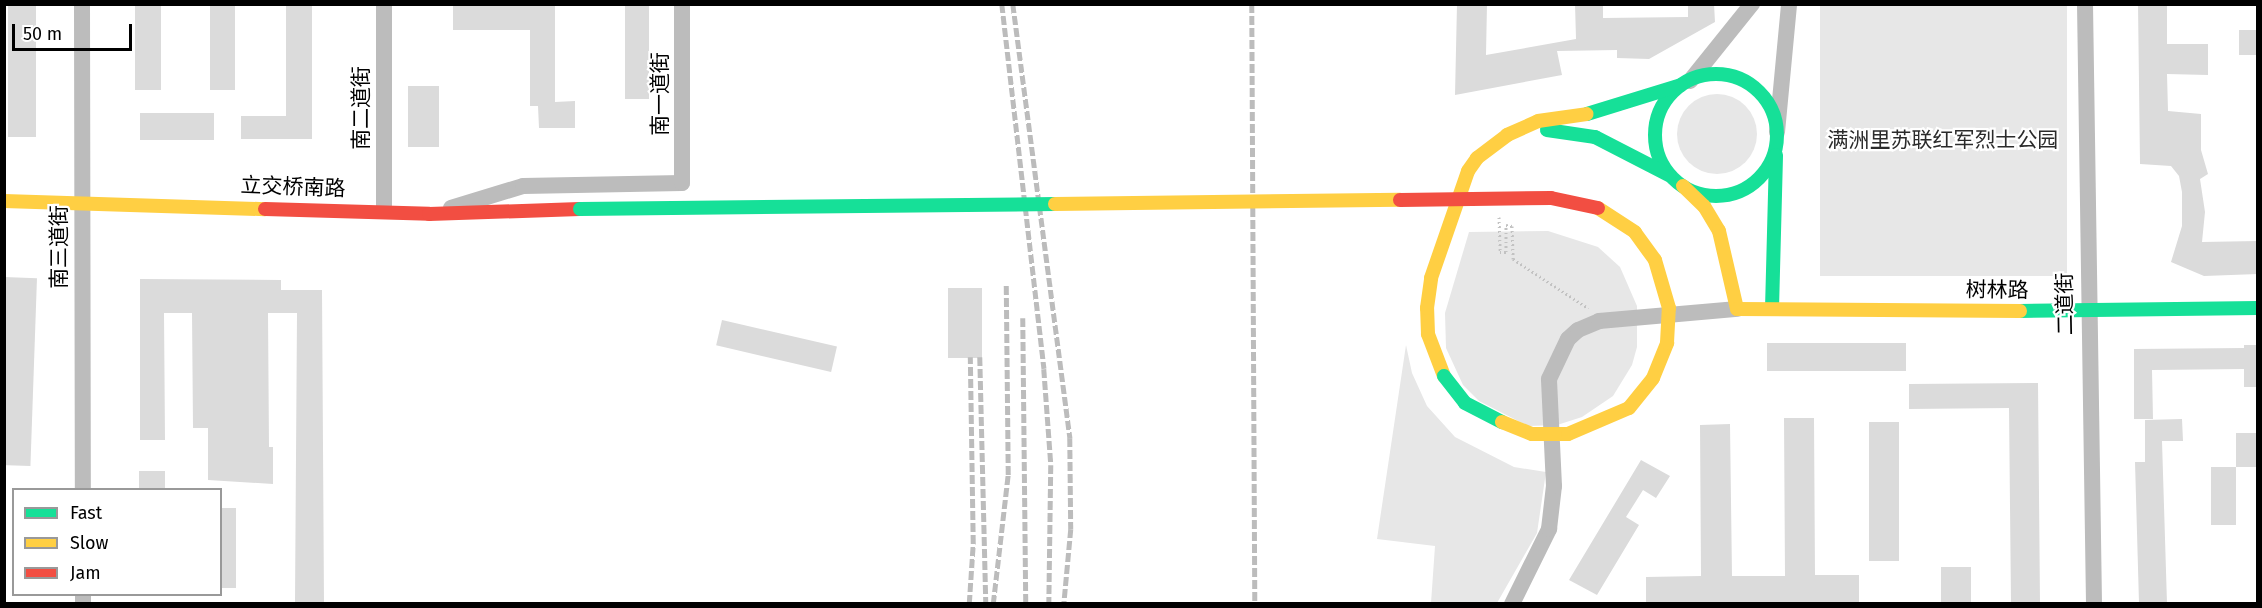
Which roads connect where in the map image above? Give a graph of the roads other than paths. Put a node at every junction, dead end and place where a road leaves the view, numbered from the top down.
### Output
1 (82, 4) edge
2 (384, 4) edge
3 (682, 4) edge
4 (1752, 4) edge
5 (1789, 4) edge
6 (2085, 4) edge
7 (1686, 83) junction
8 (1507, 135) junction
9 (1776, 139) junction
10 (1679, 183) junction
11 (4, 201) edge
12 (82, 202) junction
13 (384, 211) junction
14 (429, 214) junction
15 (2258, 308) edge
16 (1737, 309) junction
17 (1772, 309) junction
18 (2088, 312) junction
19 (83, 488) edge
20 (1512, 603) edge
21 (2094, 603) edge

1 - 12 street, 南三道街
2 - 13 street, 南二道街
3 - 14 street, 南一道街
4 - 7 street
5 - 9 street
6 - 18 street, 二道街
7 - 8 main road, 立交桥南路
7 - 9 main road
7 - 10 main road
8 - 10 main road
8 - 14 main road, 立交桥南路, bridge
9 - 10 main road
9 - 17 main road
10 - 16 main road
11 - 12 main road, 立交桥南路
12 - 13 main road, 立交桥南路
12 - 19 street, 南三道街
13 - 14 main road, 立交桥南路
15 - 18 main road, 树林路
16 - 17 main road, 树林路
16 - 20 street
17 - 18 main road, 树林路
18 - 21 street, 二道街

